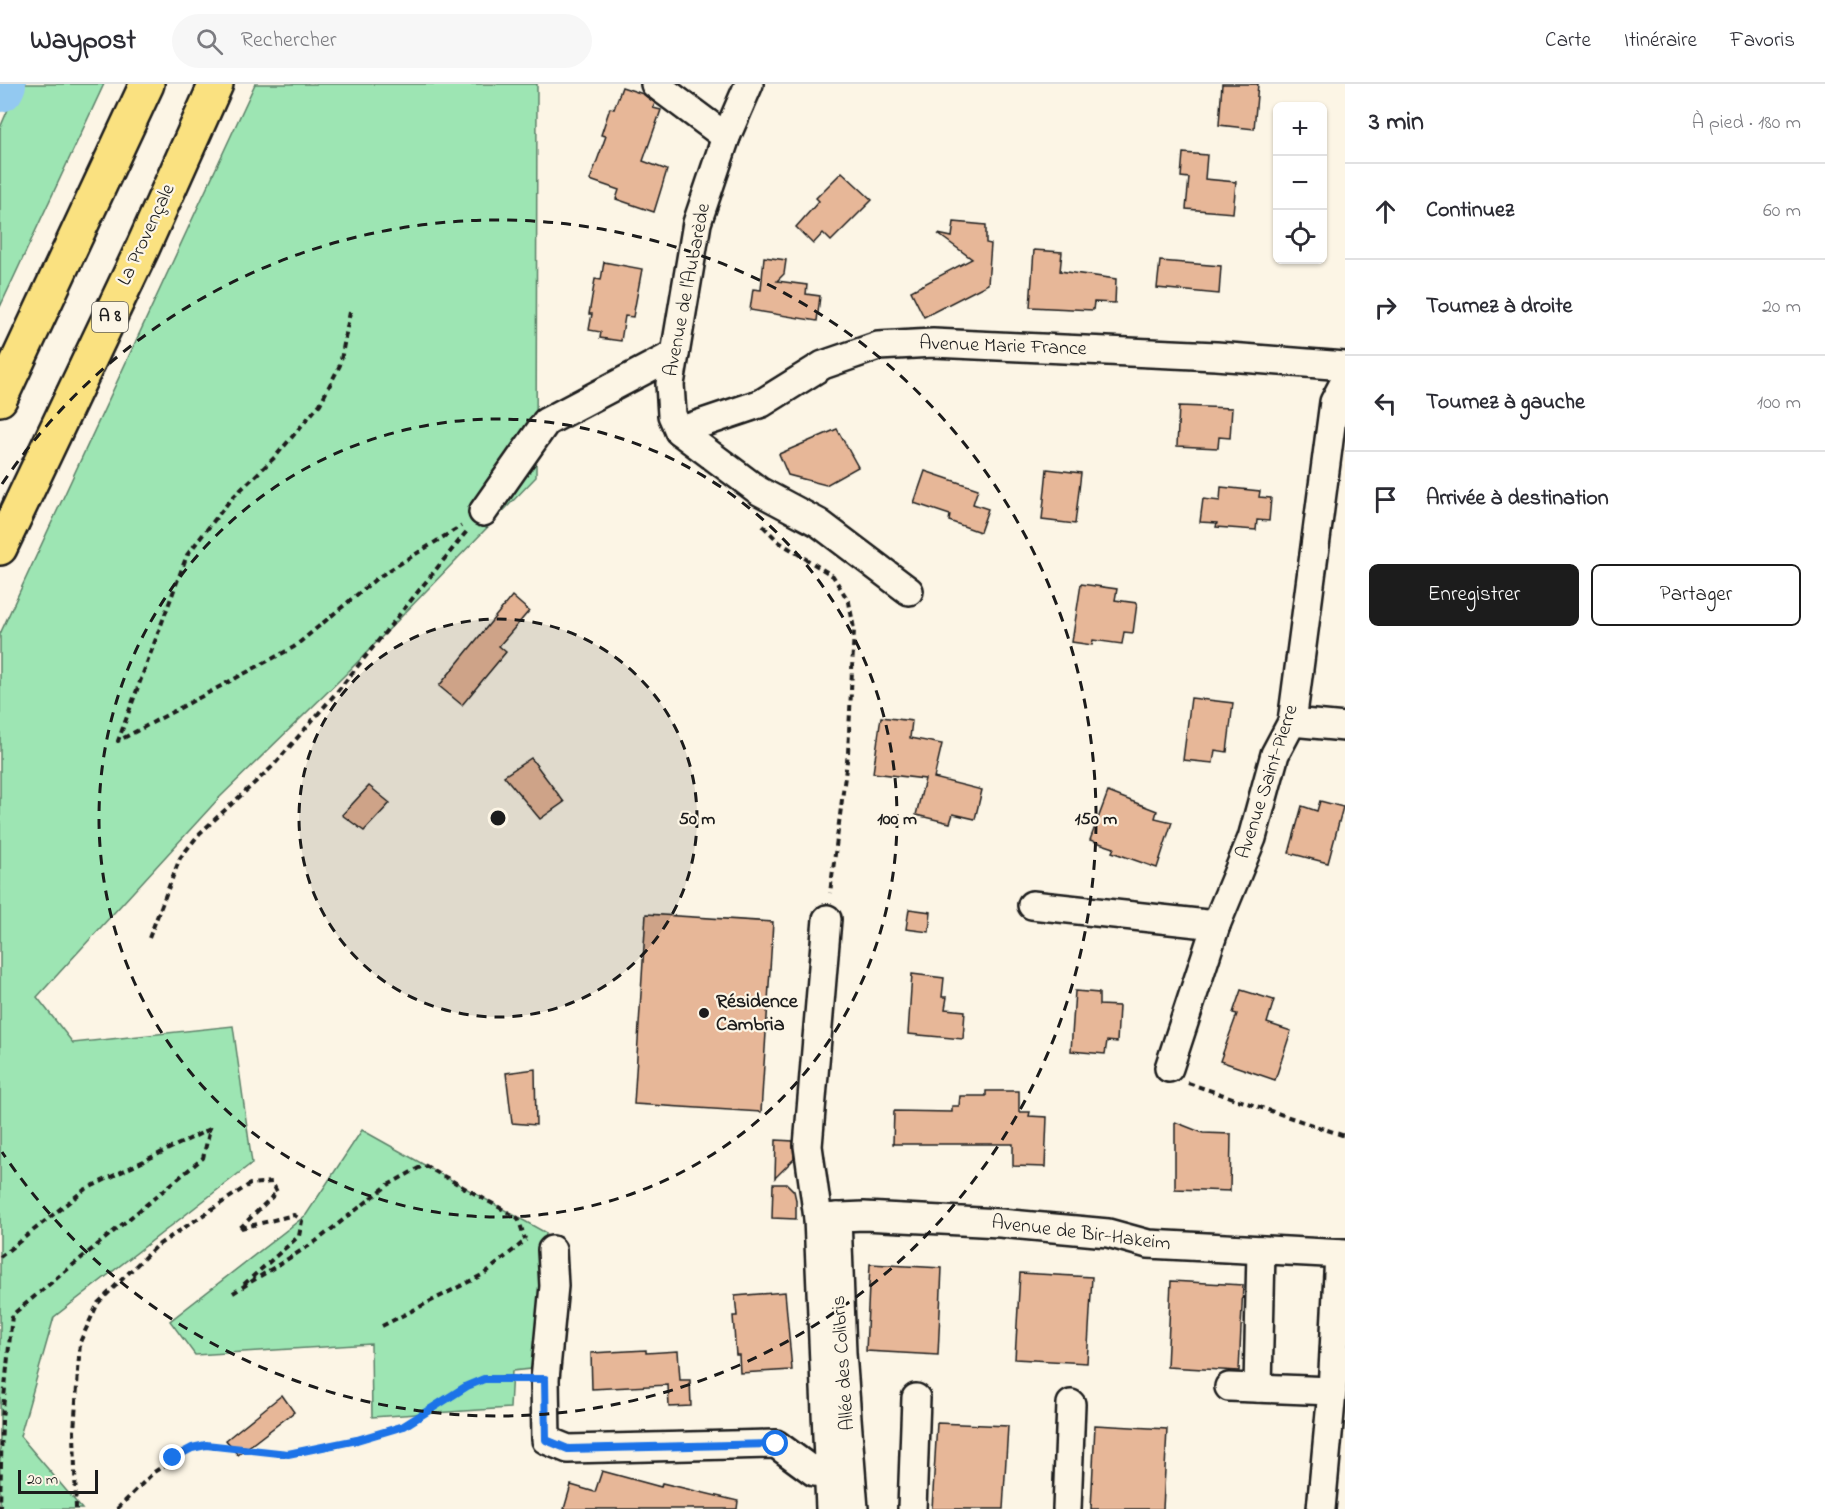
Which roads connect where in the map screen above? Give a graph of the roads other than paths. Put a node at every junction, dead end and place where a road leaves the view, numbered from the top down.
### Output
1 (147, 84) edge
2 (216, 84) edge
3 (655, 84) edge
4 (749, 84) edge
5 (726, 137) junction
6 (675, 354) junction
7 (1345, 366) edge
8 (1345, 381) edge
9 (0, 399) edge
10 (679, 430) junction
11 (483, 512) road end
12 (0, 548) edge
13 (909, 591) dead end
14 (1292, 722) junction
15 (1345, 727) edge
16 (1032, 905) dead end
17 (827, 919) road end
18 (1216, 925) junction
19 (1169, 1068) road end
20 (827, 1217) junction
21 (552, 1250) road end
22 (1261, 1250) junction
23 (1342, 1254) edge
24 (1229, 1387) dead end
25 (1258, 1388) junction
26 (1332, 1391) junction
27 (916, 1398) dead end
28 (1071, 1404) dead end
29 (827, 1474) junction
30 (830, 1509) edge
31 (854, 1509) edge
32 (912, 1509) edge
33 (1067, 1509) edge
34 (1322, 1509) edge

1 - 9 highway
2 - 12 highway, La Provençale / A 8
3 - 5 street
4 - 5 street, Avenue de l'Aubarède
5 - 6 street, Avenue de l'Aubarède
6 - 10 street, Avenue de l'Aubarède
6 - 11 street
7 - 10 street, Avenue Marie France
8 - 14 street, Avenue Saint-Pierre
10 - 13 street
14 - 15 street
14 - 18 street, Avenue Saint-Pierre
16 - 18 street
17 - 20 street
18 - 19 street, Avenue Saint-Pierre
20 - 22 street, Avenue de Bir-Hakeim
20 - 29 street
20 - 31 street, Allée des Colibris
21 - 29 street
22 - 23 street, Avenue de Bir-Hakeim
22 - 25 street
23 - 26 street
24 - 25 street
25 - 26 street
26 - 34 street
27 - 32 street
28 - 33 street
29 - 30 street

